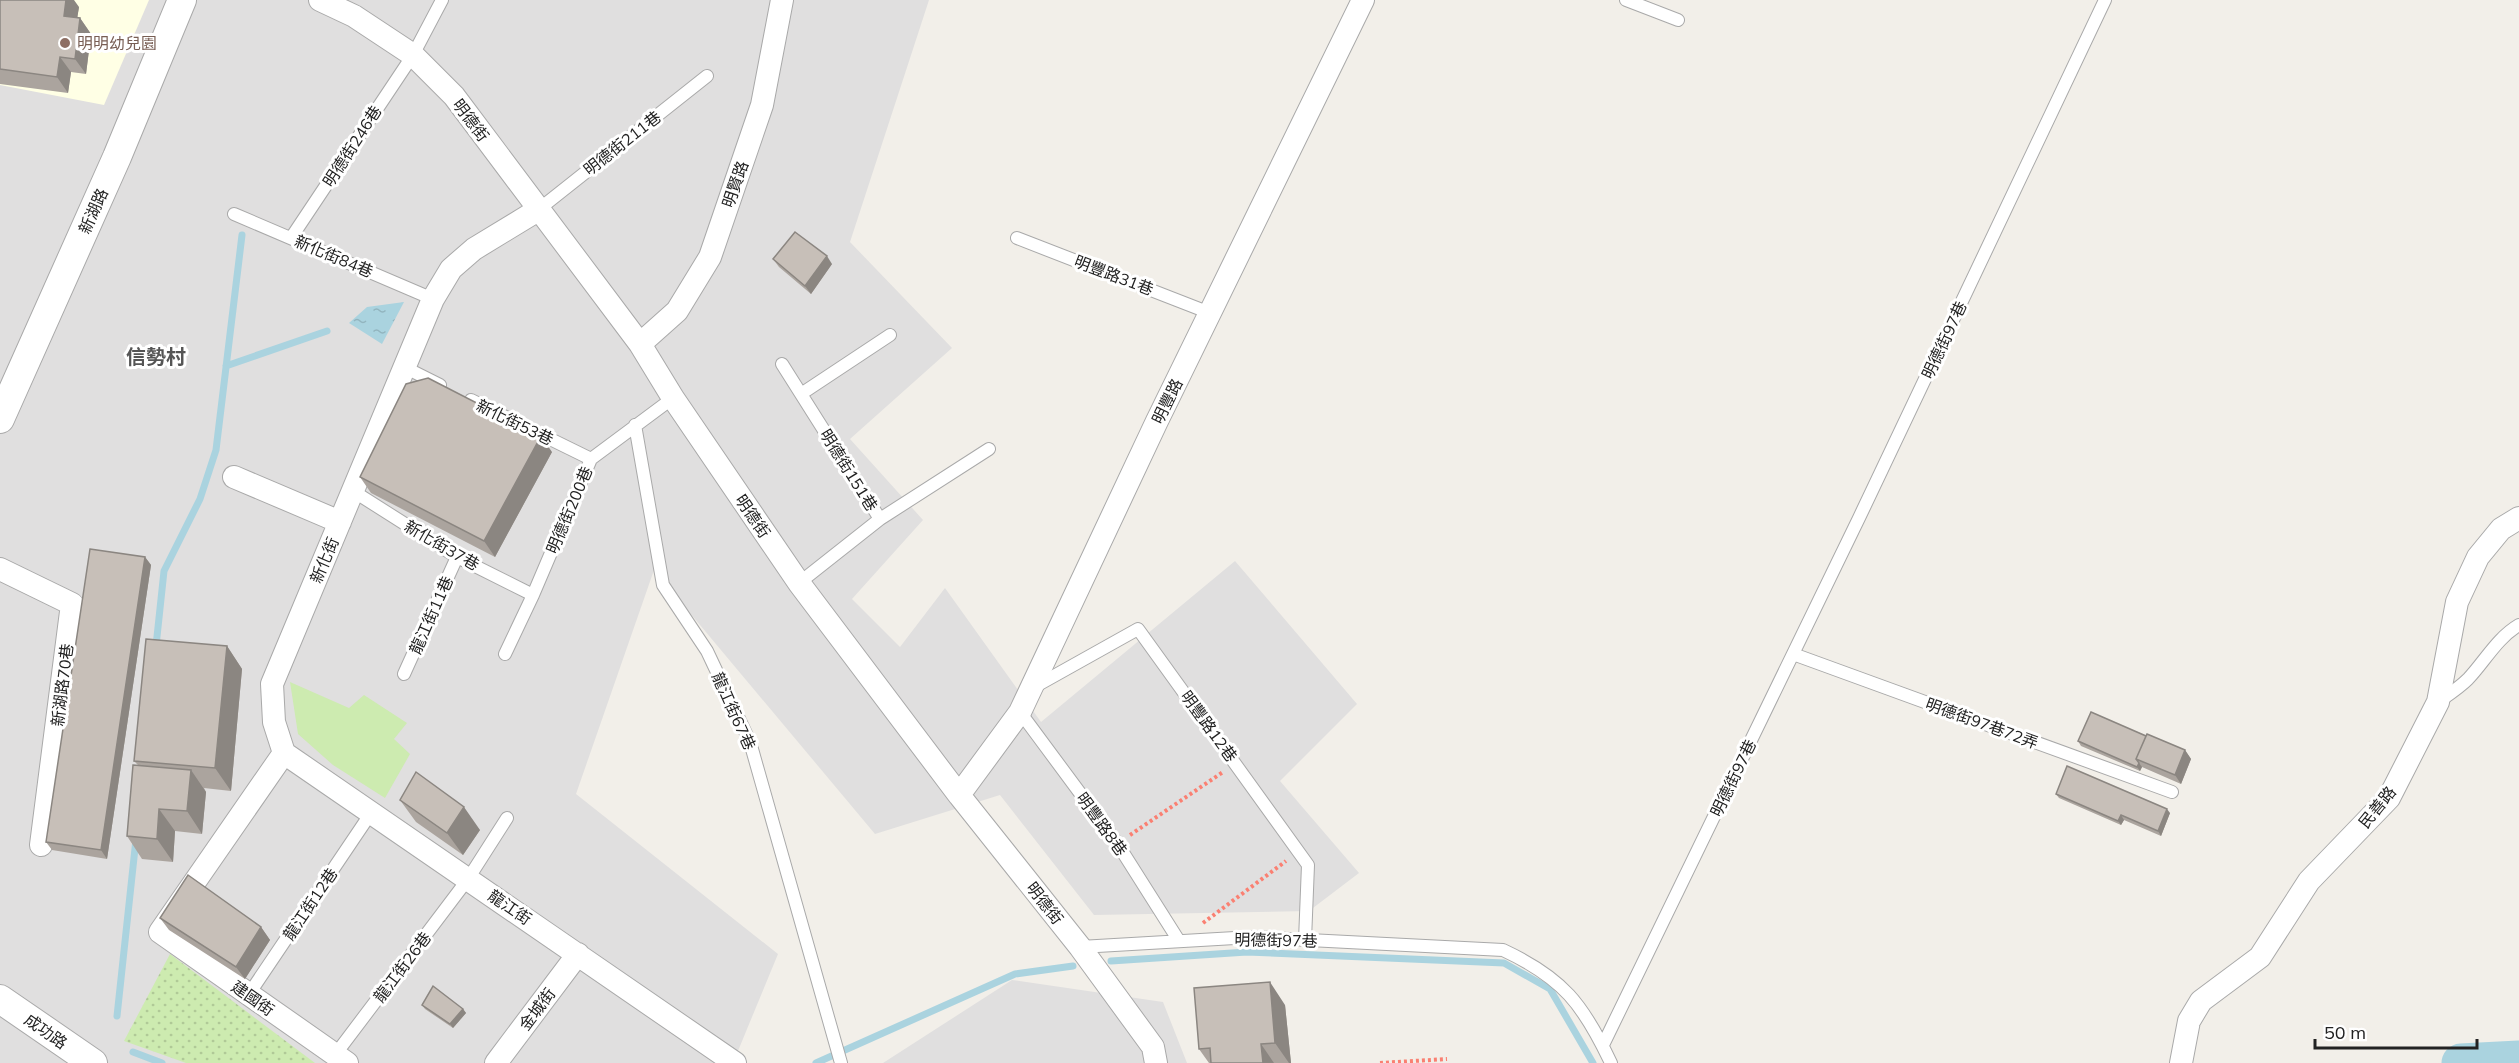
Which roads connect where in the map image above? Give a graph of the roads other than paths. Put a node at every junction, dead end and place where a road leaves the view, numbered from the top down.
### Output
1 (182, 0) edge
2 (320, 0) edge
3 (442, 0) edge
4 (782, 0) edge
5 (1363, 0) edge
6 (1626, 0) edge
7 (2105, 0) edge
8 (1678, 20) dead end
9 (413, 54) junction
10 (707, 76) dead end
11 (538, 210) junction
12 (234, 214) dead end
13 (291, 238) junction
14 (1017, 238) dead end
15 (433, 299) junction
16 (1210, 313) junction
17 (890, 335) dead end
18 (640, 344) junction
19 (782, 364) dead end
20 (406, 368) junction
21 (801, 394) junction
22 (673, 398) junction
23 (0, 419) edge
24 (635, 425) junction
25 (989, 448) dead end
26 (591, 459) junction
27 (234, 477) dead end
28 (353, 491) junction
29 (2519, 518) edge
30 (880, 519) junction
31 (340, 522) junction
32 (458, 556) junction
33 (0, 569) edge
34 (799, 583) junction
35 (533, 595) junction
36 (2519, 625) edge
37 (505, 654) dead end
38 (1793, 654) junction
39 (404, 674) dead end
40 (1029, 689) junction
41 (2438, 702) junction
42 (1020, 712) junction
43 (284, 753) junction
44 (2172, 792) dead end
45 (959, 795) junction
46 (371, 813) junction
47 (507, 818) dead end
48 (41, 845) dead end
49 (468, 879) junction
50 (1305, 940) junction
51 (1179, 941) junction
52 (1080, 947) junction
53 (578, 954) junction
54 (249, 994) junction
55 (0, 999) edge
56 (1603, 1045) junction
57 (341, 1059) edge
58 (93, 1063) edge
59 (496, 1063) edge
60 (735, 1063) edge
61 (841, 1063) edge
62 (1156, 1063) edge
63 (1611, 1063) edge
64 (2181, 1063) edge

1 - 23 street, 新湖路
2 - 9 street, 明德街
3 - 9 lane, 明德街246巷
4 - 18 street, 明賢路
5 - 16 street, 明豐路
6 - 8 lane
7 - 38 lane, 明德街97巷
9 - 11 street, 明德街
9 - 13 lane, 明德街246巷
10 - 11 lane, 明德街211巷
11 - 15 street, 新化街
11 - 18 street, 明德街
12 - 13 lane, 新化街84巷
13 - 15 lane, 新化街84巷
14 - 16 lane, 明豐路31巷
15 - 20 street, 新化街
16 - 40 street, 明豐路
17 - 21 lane
18 - 22 street, 明德街
19 - 21 lane, 明德街151巷
20 - 26 lane, 新化街53巷
20 - 28 street, 新化街
21 - 30 lane, 明德街151巷
22 - 24 lane, 明德街200巷
22 - 34 street, 明德街
24 - 26 lane, 明德街200巷
24 - 61 lane, 龍江街67巷
25 - 30 lane
26 - 35 lane, 明德街200巷
27 - 31 street
28 - 31 street, 新化街
28 - 32 lane, 新化街37巷
29 - 41 street, 民善路
30 - 34 lane, 明德街151巷
31 - 43 street, 新化街
32 - 35 lane, 新化街37巷
32 - 39 lane, 龍江街11巷
33 - 48 street, 新湖路70巷
34 - 45 street, 明德街
35 - 37 lane, 明德街200巷
36 - 41 lane
38 - 44 lane, 明德街97巷72弄
38 - 56 lane, 明德街97巷
40 - 42 street, 明豐路
40 - 50 lane, 明豐路12巷
41 - 64 street, 民善路
42 - 45 street, 明豐路
42 - 51 lane, 明豐路8巷
43 - 46 street, 龍江街
43 - 54 street, 建國街
45 - 52 street, 明德街
46 - 49 street, 龍江街
46 - 54 lane, 龍江街12巷
47 - 49 lane, 龍江街26巷
49 - 53 street, 龍江街
49 - 57 lane, 龍江街26巷
50 - 51 lane, 明德街97巷
50 - 56 lane, 明德街97巷
51 - 52 lane, 明德街97巷
52 - 62 street, 明德街
53 - 59 street, 金城街
53 - 60 street, 龍江街
54 - 57 street, 建國街
55 - 58 street, 成功路
56 - 63 lane

